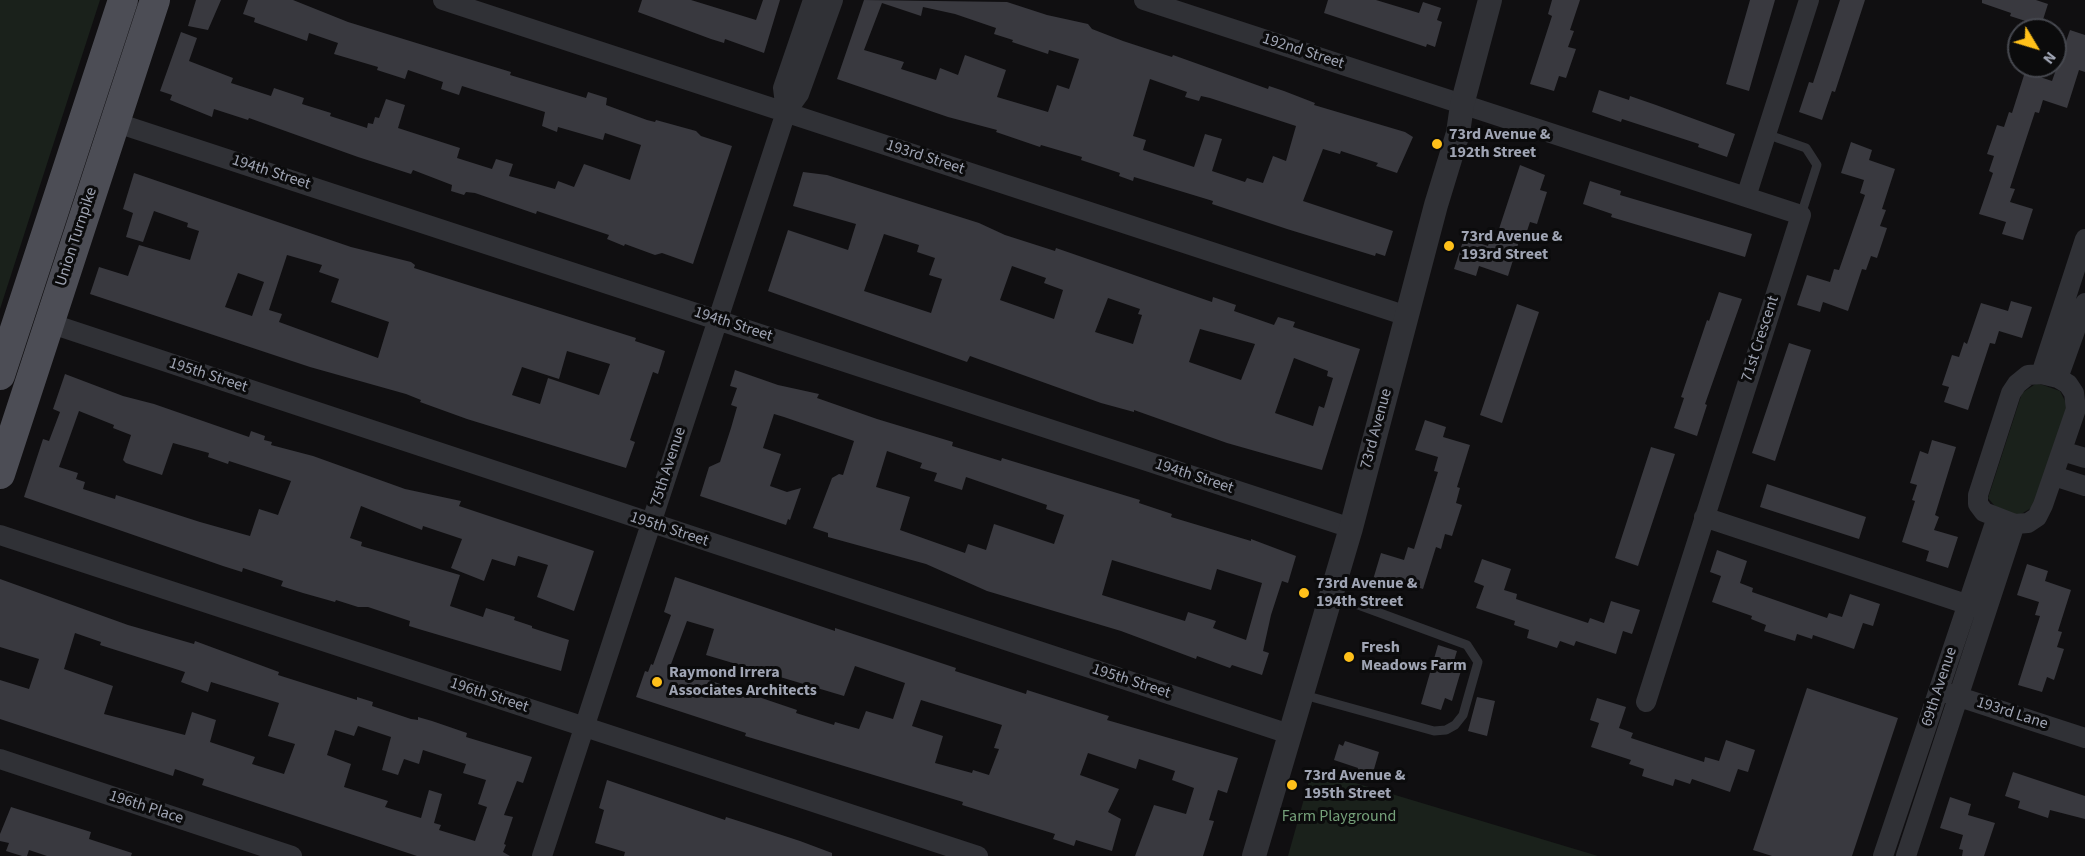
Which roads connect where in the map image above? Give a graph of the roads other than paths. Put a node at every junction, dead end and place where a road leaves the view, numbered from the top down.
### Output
1 (123, 0) edge
2 (155, 0) edge
3 (443, 0) edge
4 (813, 0) edge
5 (833, 0) edge
6 (1144, 0) edge
7 (1490, 0) edge
8 (1809, 0) edge
9 (1462, 105) junction
10 (786, 112) junction
11 (114, 122) junction
12 (1766, 134) junction
13 (1746, 197) junction
14 (1801, 215) junction
15 (2085, 239) edge
16 (2085, 303) edge
17 (1407, 316) junction
18 (717, 320) junction
19 (50, 323) junction
20 (0, 375) edge
21 (2049, 376) junction
22 (2062, 451) junction
23 (2085, 458) edge
24 (0, 474) edge
25 (2054, 476) junction
26 (2085, 486) edge
27 (1704, 517) junction
28 (2006, 520) junction
29 (650, 524) junction
30 (1351, 528) junction
31 (0, 535) edge
32 (1330, 595) junction
33 (1966, 604) junction
34 (1988, 611) junction
35 (1939, 690) junction
36 (1301, 694) junction
37 (1958, 696) junction
38 (1646, 702) dead end
39 (584, 727) junction
40 (1289, 734) junction
41 (2085, 738) edge
42 (0, 759) edge
43 (292, 856) edge
44 (542, 856) edge
45 (978, 856) edge
46 (1254, 856) edge
47 (1883, 856) edge
48 (1906, 856) edge

1 - 20 main road, Union Turnpike
2 - 11 main road, Union Turnpike
3 - 10 street, 193rd Street
4 - 10 street, 75th Avenue
5 - 10 street, 75th Avenue
6 - 9 street, 192nd Street
7 - 9 street, 73rd Avenue
8 - 12 street
9 - 13 street
9 - 17 street, 73rd Avenue
10 - 17 street, 193rd Street
10 - 18 street, 75th Avenue
11 - 18 street, 194th Street
11 - 19 main road, Union Turnpike
12 - 13 street
12 - 14 lane
13 - 14 street
14 - 27 street, 71st Crescent
15 - 21 street
16 - 21 street
17 - 30 street, 73rd Avenue
18 - 29 street, 75th Avenue
18 - 30 street, 194th Street
19 - 24 main road, Union Turnpike
19 - 29 street, 195th Street
21 - 22 street
21 - 28 street
22 - 23 street
22 - 25 street
25 - 26 street
25 - 28 street
27 - 33 street
27 - 38 street, 71st Crescent
28 - 33 street, 69th Avenue
28 - 34 street, 69th Avenue
29 - 39 street, 75th Avenue
29 - 40 street, 195th Street
30 - 32 street, 73rd Avenue
31 - 39 street, 196th Street
32 - 36 street, 73rd Avenue
32 - 36 lane
33 - 34 street
33 - 35 street, 69th Avenue
34 - 37 street, 69th Avenue
35 - 37 street, 193rd Lane
35 - 47 street, 69th Avenue
36 - 40 street, 73rd Avenue
37 - 41 street, 193rd Lane
37 - 48 street, 69th Avenue
39 - 44 street, 75th Avenue
39 - 45 street, 196th Street
40 - 46 street, 73rd Avenue
42 - 43 street, 196th Place

